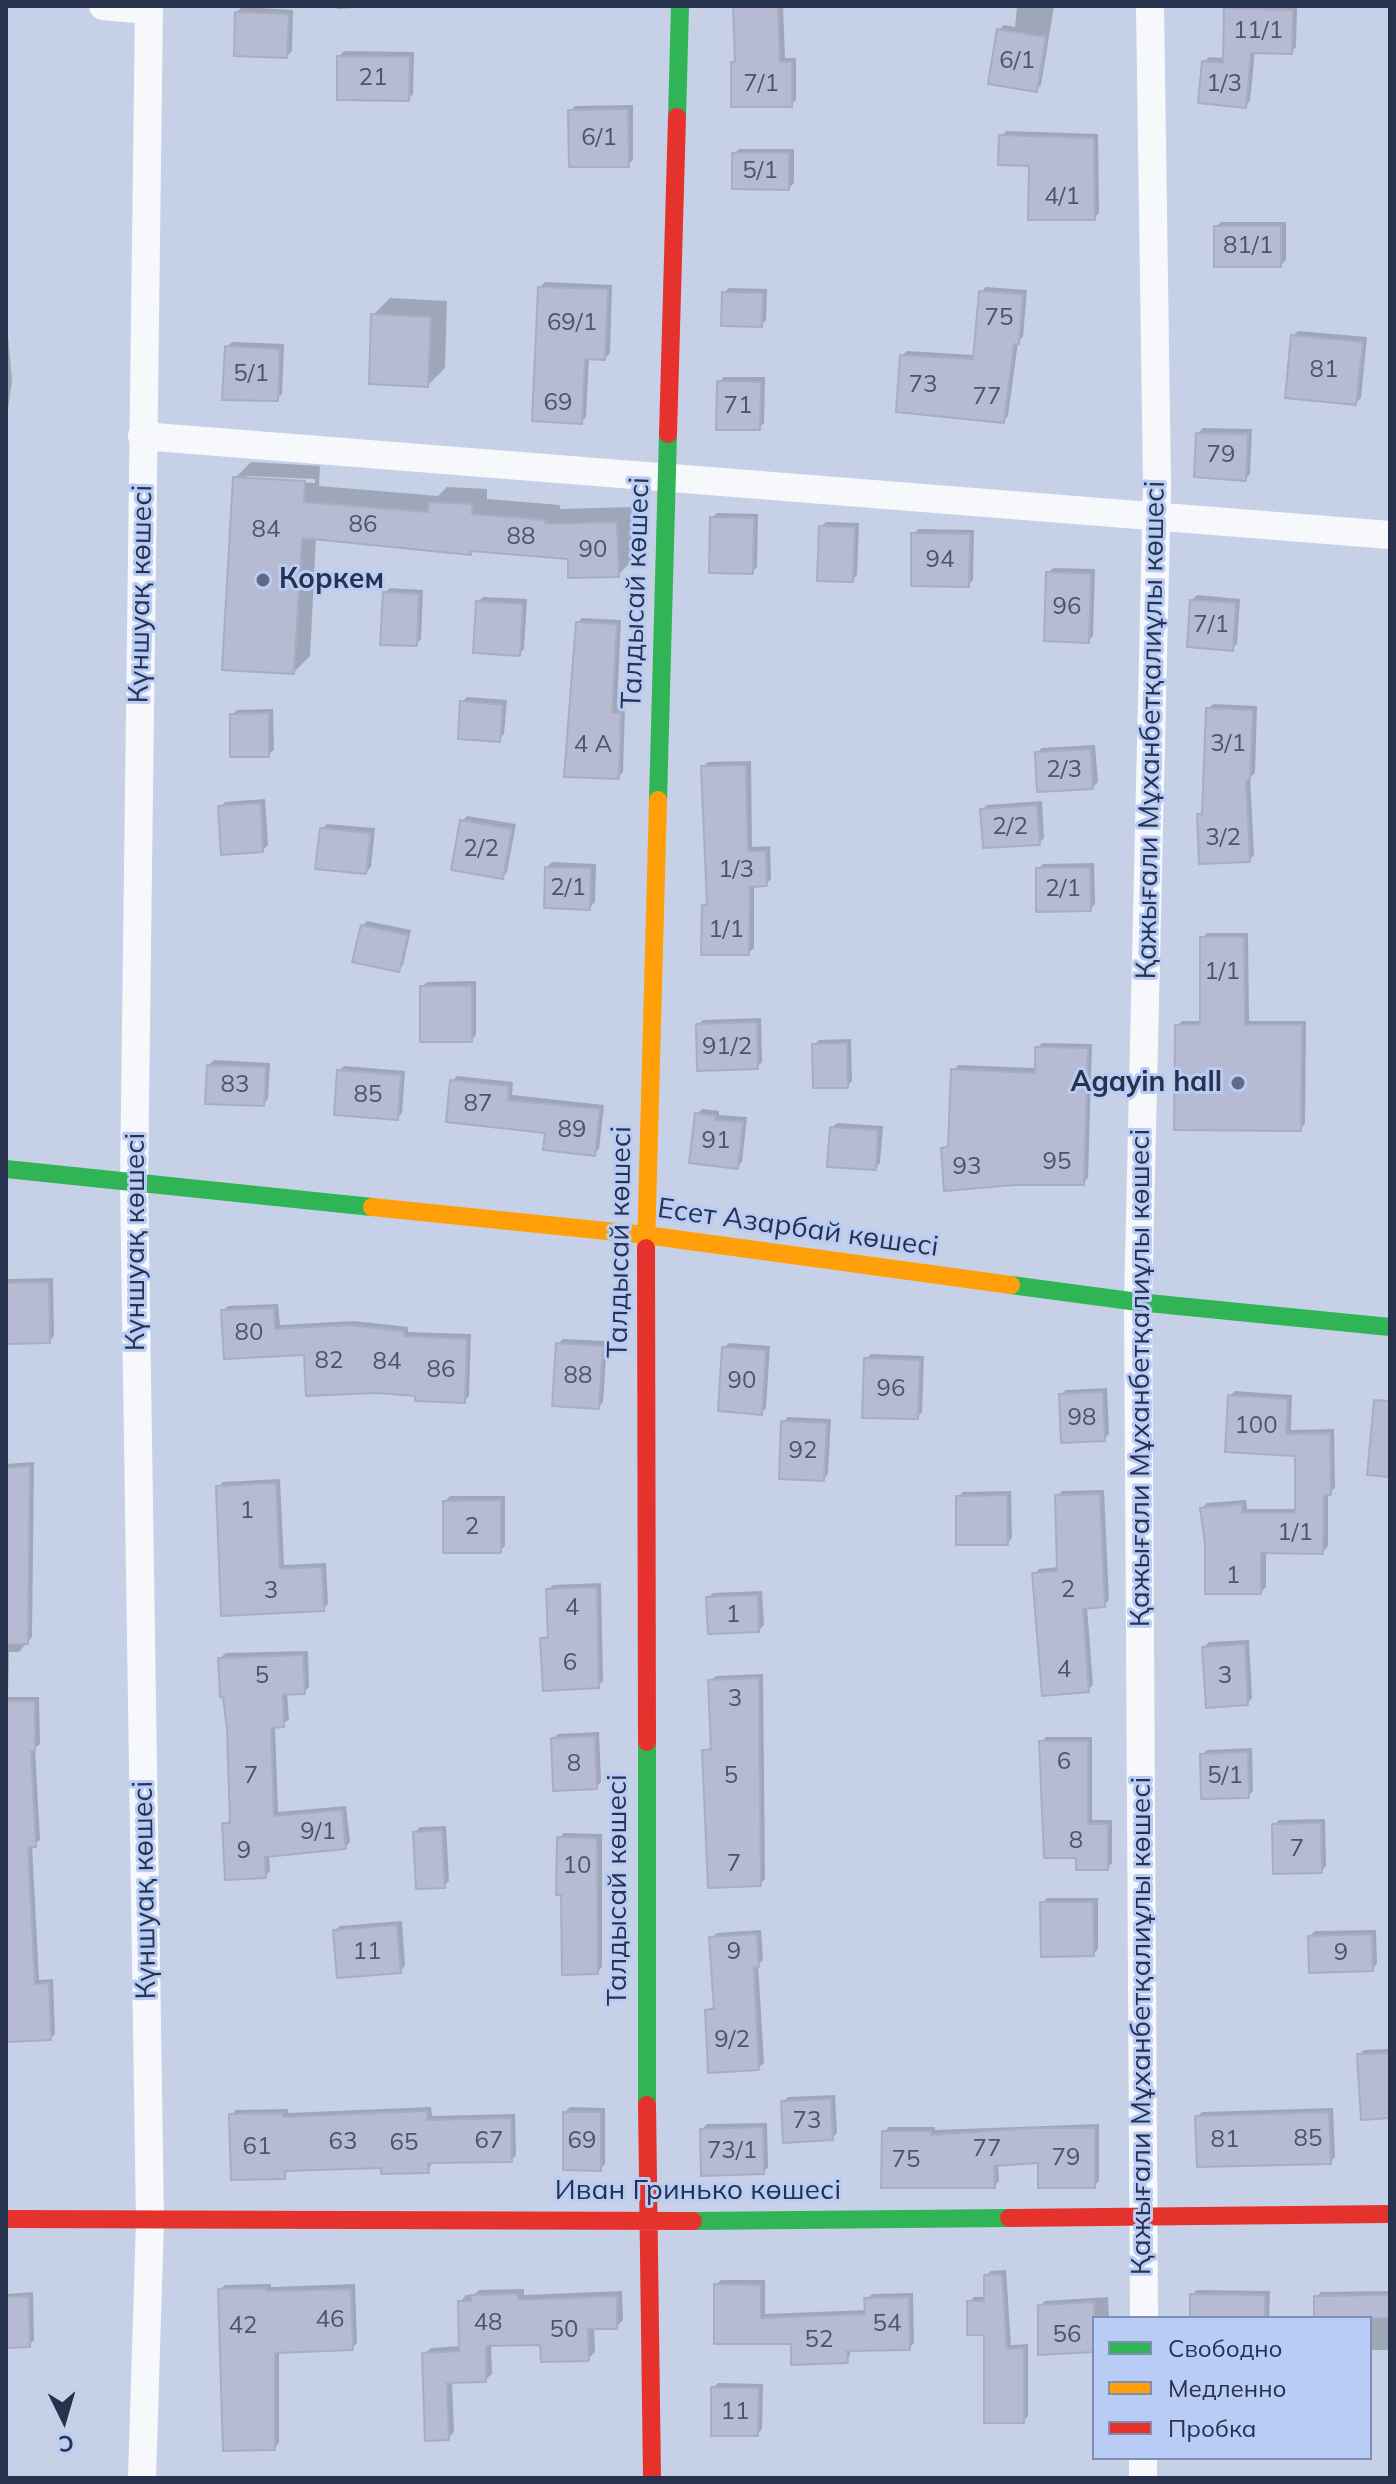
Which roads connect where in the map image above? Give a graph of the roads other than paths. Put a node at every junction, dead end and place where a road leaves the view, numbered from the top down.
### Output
1 (103, 6) edge
2 (680, 6) edge
3 (1150, 6) edge
4 (149, 8) edge
5 (142, 436) junction
6 (667, 477) junction
7 (1157, 516) junction
8 (1390, 535) edge
9 (6, 1169) edge
10 (134, 1182) junction
11 (646, 1235) junction
12 (1138, 1302) junction
13 (1390, 1327) edge
14 (1390, 2214) edge
15 (1144, 2215) junction
16 (6, 2219) edge
17 (150, 2221) junction
18 (647, 2221) junction
19 (1144, 2316) edge
20 (142, 2478) edge
21 (652, 2478) edge

1 - 4 street
2 - 6 street, Талдысай көшесі
3 - 7 street, Қажығали Мұханбетқалиұлы көшесі
4 - 5 street, Күншуақ көшесі
5 - 6 street
5 - 10 street, Күншуақ көшесі
6 - 7 street
6 - 11 street, Талдысай көшесі
7 - 8 street
7 - 12 street, Қажығали Мұханбетқалиұлы көшесі
9 - 10 street, Есет Азарбай көшесі
10 - 11 street, Есет Азарбай көшесі
10 - 17 street, Күншуақ көшесі
11 - 12 street, Есет Азарбай көшесі
11 - 18 street, Талдысай көшесі
12 - 13 street, Есет Азарбай көшесі
12 - 15 street, Қажығали Мұханбетқалиұлы көшесі
14 - 15 street, Иван Гринько көшесі
15 - 18 street, Иван Гринько көшесі
15 - 19 street, Қажығали Мұханбетқалиұлы көшесі
16 - 17 street, Иван Гринько көшесі
17 - 18 street, Иван Гринько көшесі
17 - 20 street, Күншуақ көшесі
18 - 21 street, Талдысай көшесі

